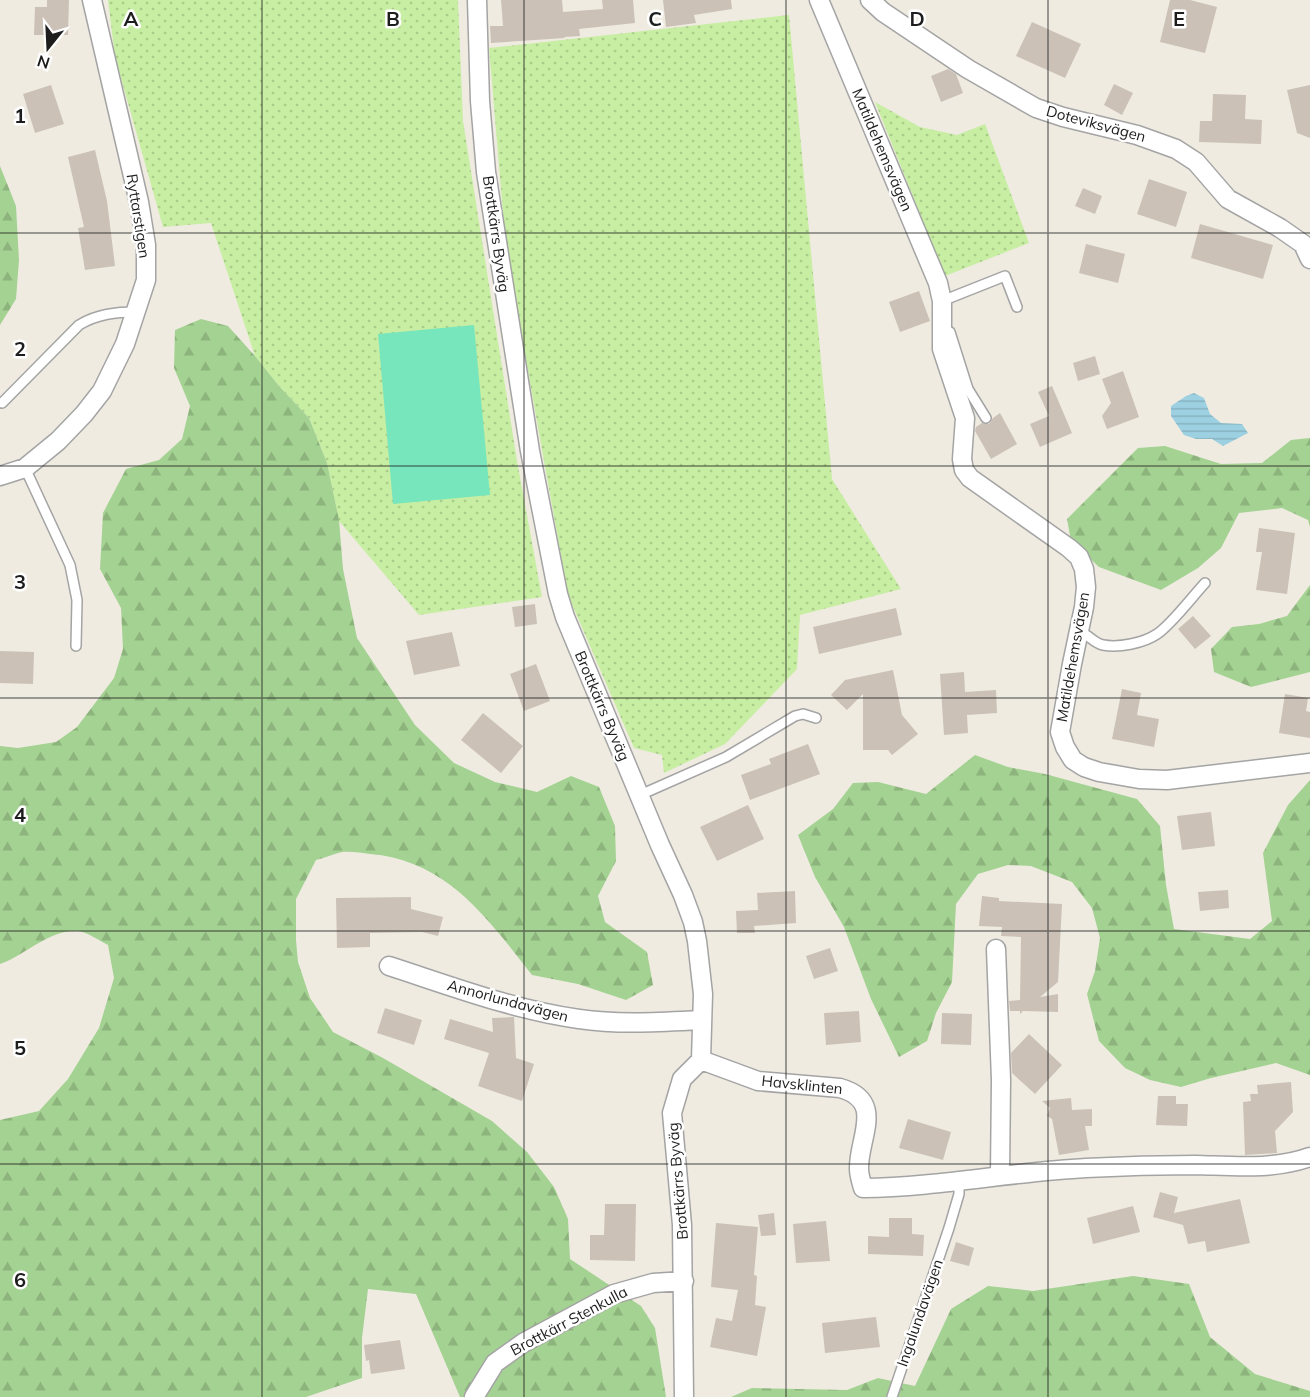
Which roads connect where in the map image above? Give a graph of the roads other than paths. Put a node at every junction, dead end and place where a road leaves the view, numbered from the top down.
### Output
1 (92, 0) edge
2 (477, 0) edge
3 (819, 0) edge
4 (870, 0) edge
5 (1310, 259) edge
6 (942, 301) junction
7 (1017, 307) dead end
8 (136, 312) junction
9 (942, 327) junction
10 (2, 403) dead end
11 (986, 418) dead end
12 (24, 468) junction
13 (0, 476) edge
14 (1205, 583) dead end
15 (1079, 632) junction
16 (76, 646) dead end
17 (816, 718) dead end
18 (1310, 763) edge
19 (640, 795) junction
20 (996, 949) dead end
21 (388, 966) dead end
22 (702, 1020) junction
23 (701, 1060) junction
24 (1310, 1157) edge
25 (1000, 1175) junction
26 (959, 1182) junction
27 (684, 1281) junction
28 (474, 1397) edge
29 (684, 1397) edge
30 (892, 1397) edge

1 - 8 street, Ryttarstigen
2 - 19 street, Brottkärrs Byväg
3 - 6 street, Matildehemsvägen
4 - 5 street, Doteviksvägen
6 - 7 lane
6 - 9 street, Matildehemsvägen
8 - 10 lane
8 - 12 street, Ryttarstigen
9 - 11 lane
9 - 15 street, Matildehemsvägen
12 - 13 street, Ryttarstigen
12 - 16 lane
14 - 15 lane
15 - 18 street, Matildehemsvägen
17 - 19 lane
19 - 22 street, Brottkärrs Byväg
20 - 25 street
21 - 22 street, Annorlundavägen
22 - 23 street, Brottkärrs Byväg
23 - 26 street, Havsklinten
23 - 27 street, Brottkärrs Byväg
24 - 25 street, Havsklinten
25 - 26 street, Havsklinten
26 - 30 lane, Ingalundavägen
27 - 28 street, Brottkärr Stenkulla
27 - 29 street, Brottkärrs Byväg

